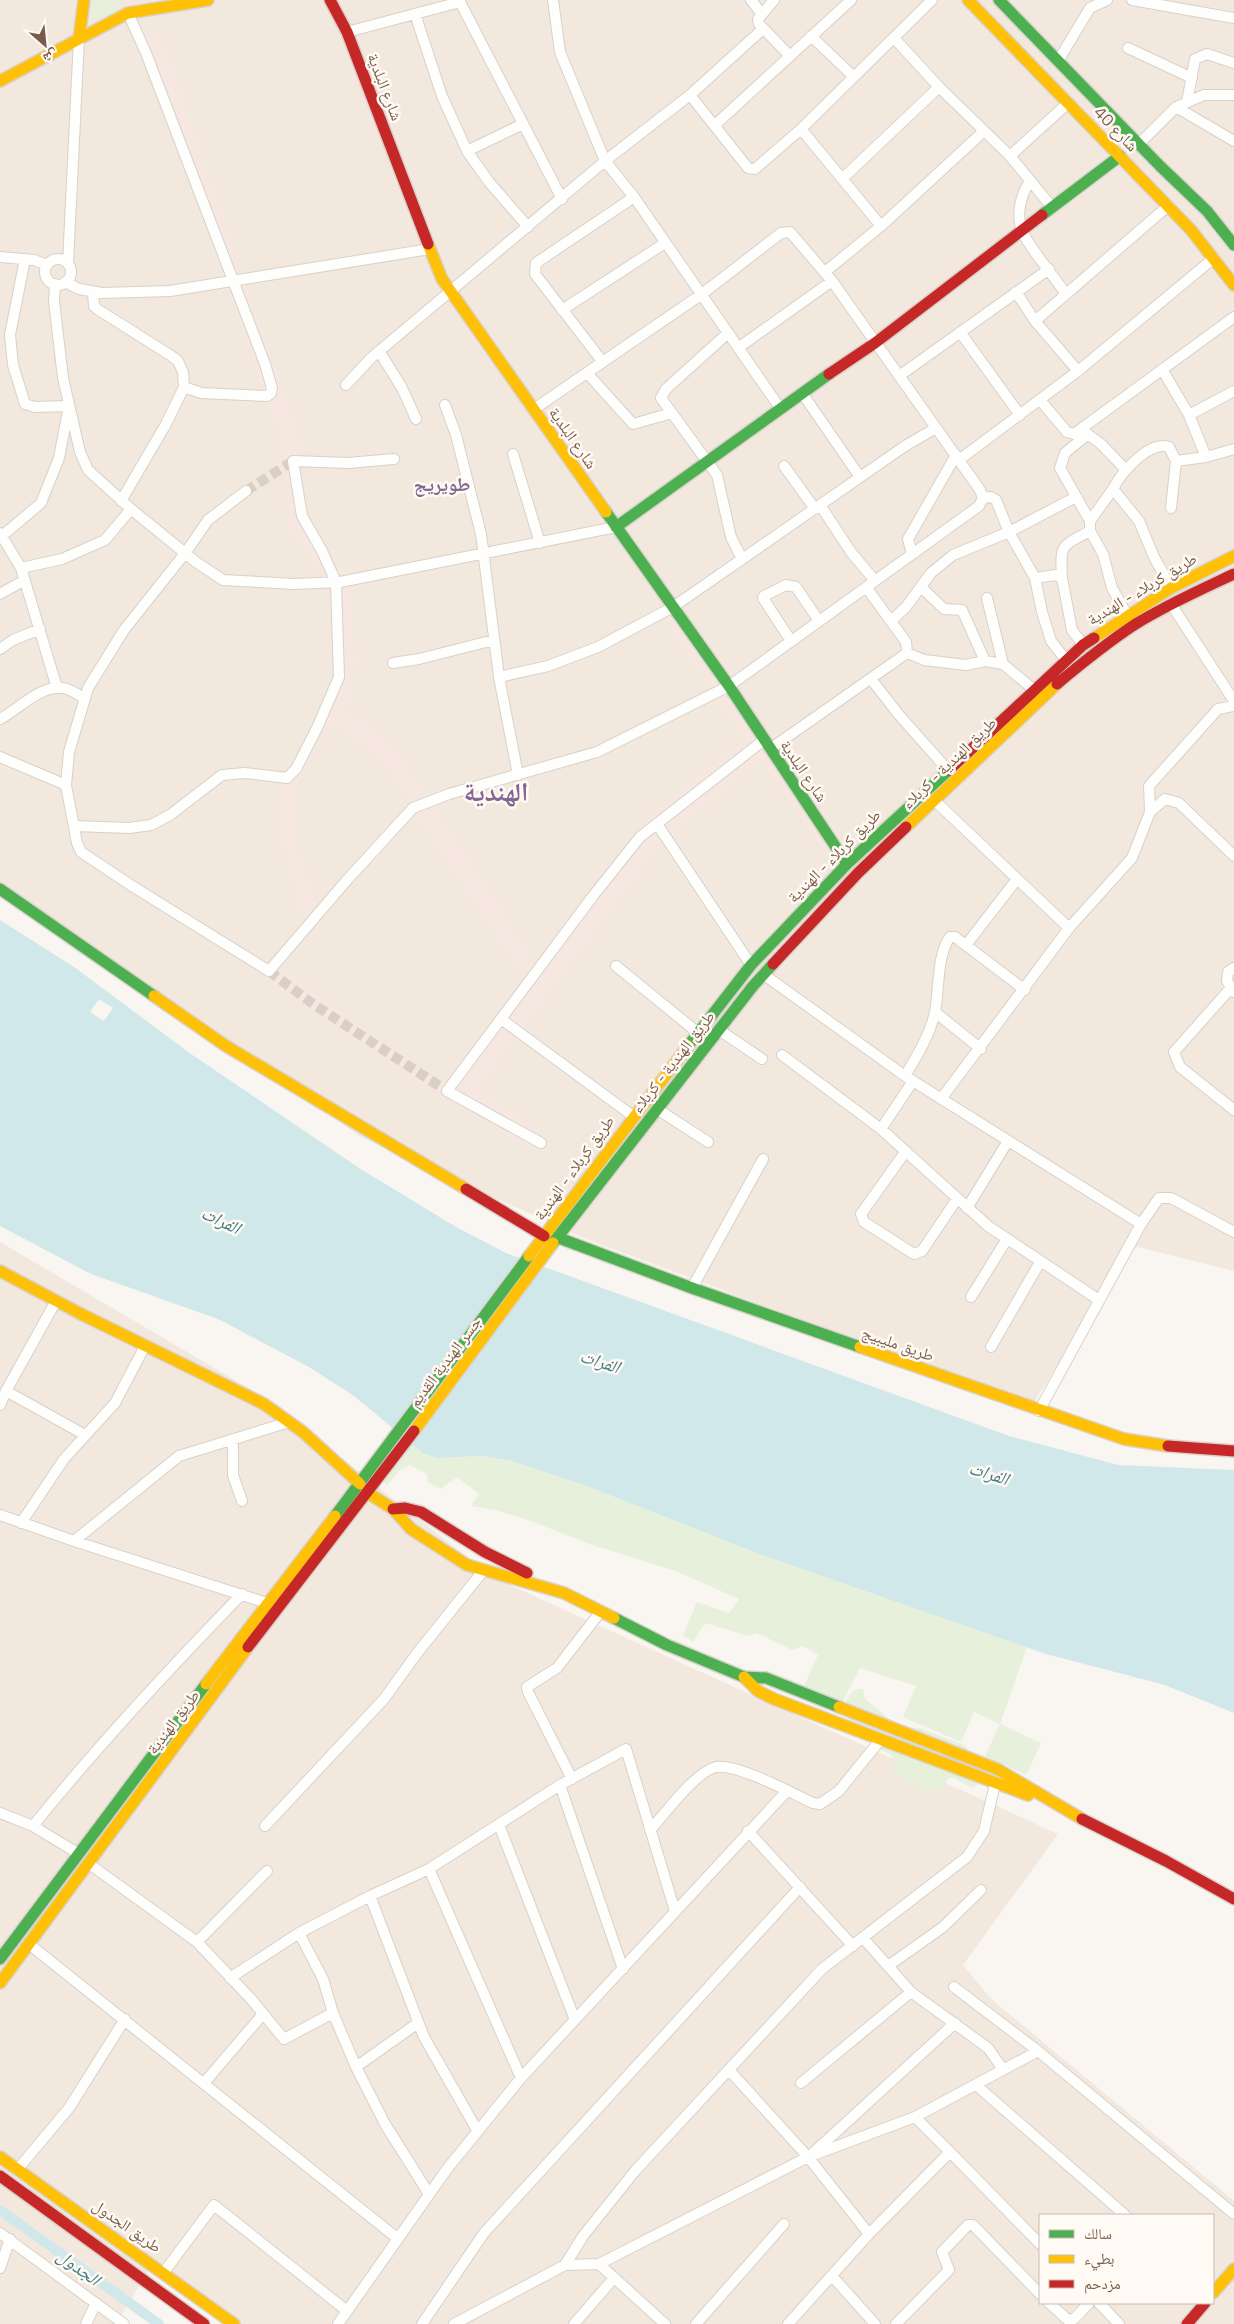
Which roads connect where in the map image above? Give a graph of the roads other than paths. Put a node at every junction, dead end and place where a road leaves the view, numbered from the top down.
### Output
1 (84, 0) edge
2 (123, 0) edge
3 (208, 0) edge
4 (330, 0) edge
5 (552, 0) edge
6 (751, 0) edge
7 (774, 0) edge
8 (851, 0) edge
9 (932, 0) edge
10 (968, 0) edge
11 (998, 0) edge
12 (1107, 0) edge
13 (1132, 0) edge
14 (464, 1) edge
15 (1088, 4) edge
16 (761, 12) junction
17 (128, 13) junction
18 (415, 14) junction
19 (1234, 18) edge
20 (763, 29) junction
21 (347, 32) junction
22 (810, 36) junction
23 (79, 38) junction
24 (894, 38) junction
25 (1128, 48) dead end
26 (789, 55) junction
27 (1058, 61) junction
28 (1234, 63) edge
29 (854, 77) junction
30 (1192, 78) junction
31 (0, 81) edge
32 (939, 87) junction
33 (690, 95) junction
34 (1234, 95) edge
35 (1187, 102) junction
36 (1068, 103) junction
37 (1176, 107) junction
38 (523, 124) junction
39 (715, 124) junction
40 (801, 129) junction
41 (984, 130) junction
42 (1234, 141) edge
43 (1139, 144) junction
44 (467, 151) junction
45 (1010, 156) junction
46 (1120, 156) junction
47 (605, 161) junction
48 (842, 179) junction
49 (1030, 181) junction
50 (634, 198) junction
51 (562, 199) junction
52 (1168, 206) junction
53 (1052, 207) junction
54 (881, 226) junction
55 (528, 227) junction
56 (1022, 231) junction
57 (665, 243) junction
58 (1234, 245) edge
59 (430, 248) junction
60 (0, 257) edge
61 (1214, 258) junction
62 (25, 259) junction
63 (68, 263) junction
64 (47, 265) junction
65 (1049, 269) junction
66 (825, 272) junction
67 (231, 280) junction
68 (832, 281) junction
69 (60, 283) junction
70 (1234, 285) edge
71 (451, 291) junction
72 (94, 292) junction
73 (1016, 292) junction
74 (1066, 293) junction
75 (702, 294) junction
76 (562, 310) junction
77 (1234, 317) edge
78 (1035, 321) junction
79 (960, 332) junction
80 (728, 333) junction
81 (875, 343) junction
82 (738, 348) junction
83 (379, 351) junction
84 (602, 361) junction
85 (1078, 371) junction
86 (1163, 371) junction
87 (587, 373) junction
88 (899, 376) junction
89 (346, 385) dead end
90 (184, 387) junction
91 (1234, 391) edge
92 (802, 394) junction
93 (1040, 400) junction
94 (444, 404) dead end
95 (69, 406) junction
96 (780, 408) junction
97 (534, 409) junction
98 (672, 413) junction
99 (1020, 415) junction
100 (1189, 415) junction
101 (416, 419) dead end
102 (936, 428) junction
103 (1085, 432) junction
104 (1234, 449) edge
105 (513, 454) dead end
106 (1206, 457) junction
107 (957, 458) junction
108 (394, 459) dead end
109 (707, 461) junction
110 (1176, 461) junction
111 (784, 466) dead end
112 (1126, 470) junction
113 (860, 477) junction
114 (1113, 488) junction
115 (246, 491) tunnel mouth
116 (1076, 497) junction
117 (982, 498) junction
118 (121, 501) junction
119 (817, 507) junction
120 (1171, 508) dead end
121 (131, 509) junction
122 (1090, 526) junction
123 (616, 527) junction
124 (1009, 532) junction
125 (1, 535) edge
126 (540, 543) junction
127 (186, 552) junction
128 (482, 553) junction
129 (912, 554) junction
130 (1234, 556) edge
131 (742, 559) junction
132 (21, 568) junction
133 (1234, 574) edge
134 (1035, 578) junction
135 (1062, 578) junction
136 (25, 580) junction
137 (336, 582) junction
138 (871, 584) junction
139 (922, 588) junction
140 (1171, 588) junction
141 (0, 594) edge
142 (987, 598) dead end
143 (1171, 604) junction
144 (672, 607) junction
145 (1127, 615) junction
146 (819, 621) junction
147 (890, 621) junction
148 (40, 629) junction
149 (494, 640) junction
150 (791, 641) junction
151 (1083, 646) junction
152 (0, 649) edge
153 (907, 653) junction
154 (1066, 660) junction
155 (985, 661) junction
156 (393, 663) dead end
157 (1004, 664) junction
158 (499, 677) junction
159 (871, 680) junction
160 (728, 686) junction
161 (57, 688) junction
162 (1033, 689) junction
163 (85, 699) junction
164 (1234, 701) edge
165 (1234, 706) edge
166 (0, 720) edge
167 (767, 744) junction
168 (0, 757) edge
169 (947, 769) junction
170 (518, 775) junction
171 (66, 785) junction
172 (934, 800) junction
173 (1150, 812) junction
174 (657, 824) junction
175 (74, 826) junction
176 (1234, 856) edge
177 (847, 864) junction
178 (1017, 879) junction
179 (0, 889) edge
180 (1069, 928) junction
181 (966, 945) junction
182 (751, 965) junction
183 (616, 966) dead end
184 (1234, 968) edge
185 (763, 974) junction
186 (1024, 990) junction
187 (1232, 991) edge
188 (935, 1012) junction
189 (501, 1018) junction
190 (719, 1030) junction
191 (697, 1032) junction
192 (982, 1049) junction
193 (782, 1055) dead end
194 (762, 1059) dead end
195 (909, 1078) junction
196 (941, 1099) junction
197 (657, 1109) junction
198 (1234, 1110) edge
199 (632, 1116) junction
200 (881, 1129) junction
201 (1008, 1141) junction
202 (708, 1142) dead end
203 (541, 1143) dead end
204 (906, 1151) junction
205 (763, 1159) dead end
206 (957, 1199) junction
207 (967, 1208) junction
208 (1140, 1224) junction
209 (1234, 1232) edge
210 (544, 1236) junction
211 (559, 1238) junction
212 (1007, 1239) junction
213 (536, 1257) junction
214 (1040, 1262) junction
215 (0, 1271) edge
216 (692, 1288) junction
217 (971, 1297) dead end
218 (56, 1300) junction
219 (1099, 1300) junction
220 (145, 1346) junction
221 (991, 1348) dead end
222 (6, 1391) junction
223 (0, 1406) edge
224 (1038, 1411) junction
225 (289, 1422) junction
226 (85, 1435) junction
227 (233, 1439) junction
228 (1234, 1451) edge
229 (367, 1481) junction
230 (368, 1493) junction
231 (242, 1500) dead end
232 (393, 1508) junction
233 (0, 1515) edge
234 (21, 1523) junction
235 (74, 1541) junction
236 (483, 1571) junction
237 (564, 1593) junction
238 (242, 1594) junction
239 (267, 1604) junction
240 (601, 1611) junction
241 (744, 1677) junction
242 (881, 1739) junction
243 (572, 1779) junction
244 (995, 1784) junction
245 (560, 1785) junction
246 (787, 1791) junction
247 (1062, 1807) junction
248 (0, 1812) edge
249 (499, 1825) junction
250 (33, 1826) junction
251 (265, 1826) dead end
252 (650, 1830) junction
253 (748, 1831) junction
254 (79, 1854) junction
255 (88, 1863) junction
256 (429, 1869) junction
257 (267, 1871) dead end
258 (800, 1887) junction
259 (982, 1890) dead end
260 (370, 1896) junction
261 (1234, 1899) edge
262 (675, 1911) junction
263 (299, 1933) junction
264 (863, 1938) junction
265 (197, 1942) junction
266 (29, 1944) junction
267 (853, 1946) junction
268 (0, 1960) edge
269 (888, 1966) junction
270 (622, 1969) junction
271 (230, 1978) junction
272 (0, 1983) edge
273 (954, 1987) dead end
274 (911, 1992) junction
275 (333, 2012) junction
276 (263, 2014) junction
277 (126, 2019) junction
278 (576, 2020) junction
279 (418, 2022) junction
280 (955, 2023) junction
281 (1038, 2050) junction
282 (356, 2067) junction
283 (1002, 2068) junction
284 (729, 2070) junction
285 (521, 2078) junction
286 (204, 2083) junction
287 (801, 2083) dead end
288 (976, 2085) junction
289 (915, 2117) junction
290 (477, 2130) junction
291 (950, 2152) junction
292 (0, 2156) edge
293 (808, 2158) junction
294 (17, 2170) junction
295 (0, 2176) edge
296 (429, 2194) junction
297 (1124, 2214) edge
298 (1234, 2214) edge
299 (784, 2224) dead end
300 (0, 2233) edge
301 (869, 2234) junction
302 (397, 2238) junction
303 (10, 2239) junction
304 (1039, 2243) edge
305 (565, 2264) junction
306 (599, 2264) junction
307 (0, 2268) edge
308 (1234, 2269) edge
309 (164, 2272) junction
310 (832, 2276) junction
311 (614, 2278) junction
312 (1214, 2292) edge
313 (1039, 2293) edge
314 (96, 2303) junction
315 (1050, 2304) edge
316 (1088, 2304) edge
317 (1099, 2304) edge
318 (1204, 2304) edge
319 (347, 2311) junction
320 (86, 2324) edge
321 (124, 2324) edge
322 (204, 2324) edge
323 (234, 2324) edge
324 (338, 2324) edge
325 (422, 2324) edge
326 (454, 2324) edge
327 (574, 2324) edge
328 (665, 2324) edge
329 (696, 2324) edge
330 (788, 2324) edge
331 (875, 2324) edge
332 (896, 2324) edge
333 (1119, 2324) edge
334 (1187, 2324) edge

1 - 23 main road
2 - 17 main road
3 - 17 main road
4 - 21 main road, شارع البلدية
5 - 47 street
6 - 16 street
7 - 16 street
8 - 22 street
9 - 24 street
10 - 36 main road, شارع 40
11 - 27 main road, شارع 40
12 - 15 street
13 - 19 street
14 - 18 street
14 - 38 street
15 - 27 street
16 - 20 street
17 - 23 main road
17 - 67 street
18 - 21 street
18 - 44 street
20 - 26 street
20 - 33 street
21 - 59 main road, شارع البلدية
22 - 26 street
22 - 29 street
23 - 31 main road
23 - 63 street
24 - 29 street
24 - 32 street
25 - 30 street
26 - 39 street
27 - 43 main road, شارع 40
28 - 30 street
29 - 40 street
30 - 35 street
32 - 41 street
32 - 48 street
33 - 39 street
33 - 47 street
34 - 35 street
35 - 37 street
36 - 45 street
36 - 46 main road, شارع 40
37 - 42 street
37 - 43 street
38 - 44 street
38 - 51 street
39 - 40 street
40 - 48 street
41 - 45 street
41 - 54 street
43 - 58 main road, شارع 40
44 - 55 street
45 - 49 street
46 - 52 main road, شارع 40
46 - 53 main road
47 - 50 street
47 - 51 street
48 - 54 street
49 - 53 street
49 - 56 street
50 - 57 street
50 - 76 street
51 - 55 street
52 - 61 main road, شارع 40
52 - 74 street
53 - 56 main road
54 - 66 street
55 - 71 street
56 - 65 street
56 - 81 main road
57 - 75 street
57 - 76 street
59 - 67 street
59 - 71 main road, شارع البلدية
60 - 62 street
61 - 70 main road, شارع 40
61 - 85 street
62 - 64 street
62 - 95 street
63 - 64 street
63 - 69 street
64 - 69 street
65 - 73 street
65 - 74 street
66 - 68 street
66 - 75 street
67 - 72 street
67 - 90 street
68 - 81 street
68 - 82 street
69 - 72 street
69 - 95 street
71 - 83 street
71 - 97 main road, شارع البلدية
72 - 90 street
73 - 78 street
73 - 79 street
74 - 78 street
75 - 80 street
75 - 84 street
76 - 84 street
77 - 86 street
78 - 85 street
79 - 88 street
79 - 99 street
80 - 82 street
80 - 98 street
81 - 88 street
81 - 92 main road
82 - 96 street
83 - 89 street
83 - 101 street
84 - 87 street
85 - 93 street
86 - 100 street
86 - 103 street
87 - 97 street
87 - 98 street
88 - 102 street
90 - 118 street
91 - 100 street
92 - 96 main road
92 - 113 street
93 - 99 street
93 - 103 street
94 - 128 street
95 - 118 street
95 - 125 street
96 - 109 main road
97 - 123 main road, شارع البلدية
98 - 109 street
99 - 107 street
100 - 106 street
102 - 107 street
102 - 113 street
103 - 112 street
103 - 116 street
104 - 106 street
105 - 126 street
106 - 110 street
107 - 117 street
107 - 129 street
108 - 137 street
109 - 123 main road
109 - 131 street
110 - 112 street
110 - 120 street
111 - 119 street
112 - 114 street
113 - 119 street
114 - 122 street
114 - 140 street
115 - 127 street
116 - 122 street
116 - 124 street
117 - 124 street
117 - 129 street
118 - 121 street
119 - 131 street
119 - 138 street
121 - 127 street
121 - 132 street
122 - 135 street
122 - 145 street
123 - 126 street
123 - 144 main road, شارع البلدية
124 - 134 street
124 - 139 street
125 - 132 street
126 - 128 street
127 - 137 street
127 - 163 street
128 - 137 street
128 - 149 street
129 - 138 street
130 - 140 main road, طريق كربلاء - الهندية
131 - 144 street
132 - 136 street
133 - 143 main road, طريق الهندية - كربلاء
134 - 135 street
134 - 154 street
135 - 151 street
136 - 141 street
136 - 148 street
137 - 175 street
138 - 146 street
138 - 147 street
139 - 147 street
139 - 155 street
140 - 145 main road, طريق كربلاء - الهندية
142 - 157 street
143 - 164 street
143 - 172 main road, طريق الهندية - كربلاء
144 - 158 street
144 - 160 main road, شارع البلدية
145 - 151 main road, طريق كربلاء - الهندية
146 - 150 street
146 - 150 street
147 - 153 street
148 - 152 street
148 - 161 street
149 - 156 street
149 - 158 street
150 - 160 street
151 - 154 main road, طريق كربلاء - الهندية
153 - 155 street
153 - 159 street
154 - 162 main road, طريق كربلاء - الهندية
155 - 157 street
157 - 162 street
158 - 170 street
159 - 167 street
159 - 169 street
160 - 167 main road, شارع البلدية
160 - 170 street
161 - 163 street
161 - 166 street
162 - 169 main road, طريق كربلاء - الهندية
163 - 171 street
165 - 173 street
167 - 174 street
167 - 177 main road, شارع البلدية
168 - 171 street
169 - 177 main road, طريق كربلاء - الهندية
170 - 175 street
171 - 175 street
172 - 178 street
172 - 185 main road, طريق الهندية - كربلاء
173 - 176 street
173 - 180 street
174 - 182 street
174 - 189 street
177 - 182 main road, طريق كربلاء - الهندية
178 - 180 street
178 - 181 street
179 - 210 main road
180 - 186 street
181 - 186 street
181 - 188 street
182 - 191 main road, طريق كربلاء - الهندية
183 - 191 street
184 - 187 street
185 - 190 main road, طريق الهندية - كربلاء
185 - 195 street
186 - 192 street
187 - 198 street
188 - 192 street
188 - 195 street
189 - 199 street
189 - 203 street
190 - 194 street
190 - 197 main road, طريق الهندية - كربلاء
191 - 199 main road, طريق كربلاء - الهندية
192 - 196 street
193 - 200 street
195 - 196 street
195 - 200 street
196 - 201 street
197 - 202 street
197 - 211 main road, طريق الهندية - كربلاء
199 - 210 main road, طريق كربلاء - الهندية
200 - 204 street
201 - 207 street
201 - 208 street
204 - 206 street
204 - 206 street
205 - 216 street
206 - 207 street
207 - 212 street
208 - 209 street
208 - 219 street
210 - 213 main road, طريق كربلاء - الهندية
211 - 213 main road, طريق الهندية - كربلاء
211 - 216 main road, طريق مليبيج
212 - 214 street
212 - 217 street
213 - 229 main road, جسر الهندية القديم
214 - 219 street
214 - 221 street
215 - 218 main road
216 - 224 main road, طريق مليبيج
218 - 220 main road
218 - 222 street
219 - 224 street
220 - 225 main road
220 - 226 street
222 - 223 street
222 - 226 street
224 - 228 main road, طريق مليبيج
225 - 227 street
225 - 229 main road
226 - 234 street
227 - 231 street
227 - 235 street
229 - 230 main road, طريق الهندية
229 - 239 main road, طريق الهندية
230 - 232 main road
230 - 255 main road, طريق الهندية
232 - 236 main road
232 - 237 main road
233 - 234 street
234 - 235 street
235 - 238 street
236 - 237 main road
236 - 251 street
237 - 240 main road
238 - 239 street
238 - 250 street
239 - 254 main road, طريق الهندية
240 - 241 main road
240 - 243 street
241 - 242 main road
241 - 247 main road
242 - 244 main road
242 - 246 street
243 - 245 street
243 - 252 street
244 - 247 main road
244 - 264 street
245 - 249 street
245 - 270 street
246 - 252 street
246 - 253 street
247 - 261 main road
248 - 250 street
249 - 256 street
249 - 278 street
250 - 254 street
252 - 262 street
253 - 258 street
253 - 262 street
254 - 268 main road, طريق الهندية
255 - 265 street
255 - 266 main road, طريق الهندية
256 - 260 street
256 - 285 street
257 - 265 street
258 - 267 street
258 - 325 street
259 - 269 street
260 - 263 street
260 - 279 street
262 - 270 street
263 - 271 street
263 - 275 street
264 - 267 street
264 - 269 street
265 - 271 street
266 - 272 main road, طريق الهندية
266 - 277 street
267 - 284 street
269 - 274 street
270 - 278 street
271 - 276 street
273 - 281 street
274 - 280 street
274 - 287 street
275 - 276 street
275 - 282 street
276 - 286 street
277 - 286 street
277 - 294 street
278 - 285 street
279 - 282 street
279 - 290 street
280 - 283 street
280 - 293 street
281 - 283 street
281 - 298 street
282 - 296 street
283 - 288 street
284 - 293 street
284 - 305 street
285 - 290 street
286 - 302 street
288 - 289 street
288 - 297 street
289 - 291 street
289 - 293 street
290 - 296 street
291 - 301 street
291 - 304 street
292 - 294 main road, طريق الجدول
293 - 301 street
293 - 306 street
294 - 309 main road, طريق الجدول
295 - 322 main road, طريق الجدول
296 - 302 street
299 - 329 street
300 - 303 street
301 - 310 street
302 - 319 street
303 - 307 street
303 - 314 street
305 - 306 street
305 - 326 street
306 - 311 street
308 - 312 main road
309 - 319 street
309 - 323 main road, طريق الجدول
310 - 330 street
310 - 331 street
311 - 327 street
311 - 328 street
313 - 332 street
314 - 320 street
314 - 321 street
315 - 316 street
317 - 333 street
318 - 334 main road
319 - 324 street

